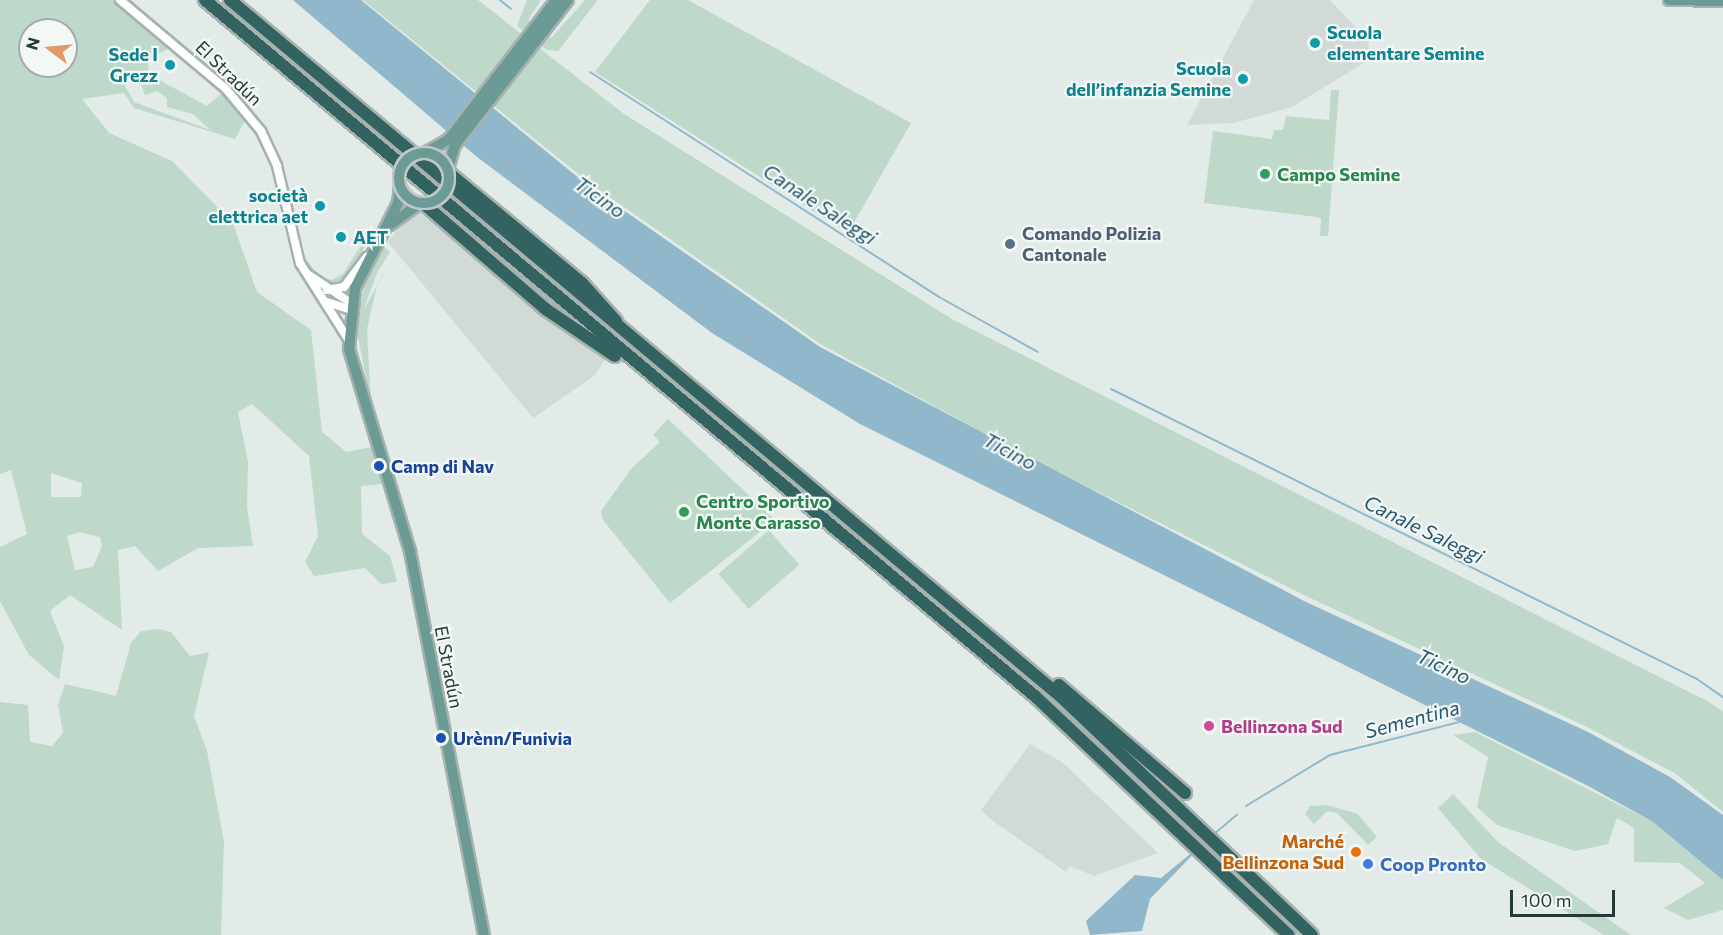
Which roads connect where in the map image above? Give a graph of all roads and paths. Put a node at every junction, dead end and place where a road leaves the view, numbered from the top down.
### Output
1 (120, 0) edge
2 (204, 0) edge
3 (230, 0) edge
4 (556, 0) edge
5 (568, 0) edge
6 (1669, 0) edge
7 (1723, 1) edge
8 (544, 24) junction
9 (424, 153) junction
10 (448, 171) junction
11 (400, 185) junction
12 (422, 203) junction
13 (386, 229) junction
14 (373, 249) junction
15 (300, 263) junction
16 (327, 290) junction
17 (319, 297) junction
18 (350, 306) junction
19 (348, 339) junction
20 (650, 357) junction
21 (668, 391) junction
22 (997, 644) junction
23 (1185, 794) dead end
24 (484, 935) edge
25 (1289, 935) edge
26 (1311, 935) edge

1 - 15 street, El Stradún
2 - 21 highway
3 - 20 highway
4 - 8 main road
5 - 8 main road
6 - 7 main road
8 - 9 main road
8 - 10 main road
9 - 10 main road, bridge
9 - 11 main road, bridge
10 - 12 main road, bridge
10 - 20 highway
11 - 12 main road, bridge
11 - 13 main road
12 - 13 main road
12 - 21 highway
13 - 14 main road, El Stradún
14 - 16 street
14 - 18 main road, El Stradún
15 - 16 street
15 - 17 street, El Stradún
16 - 18 street
17 - 18 street
17 - 19 street, El Stradún
18 - 19 main road, El Stradún
19 - 24 main road, El Stradún
20 - 22 highway
21 - 25 highway
22 - 23 highway
22 - 26 highway

